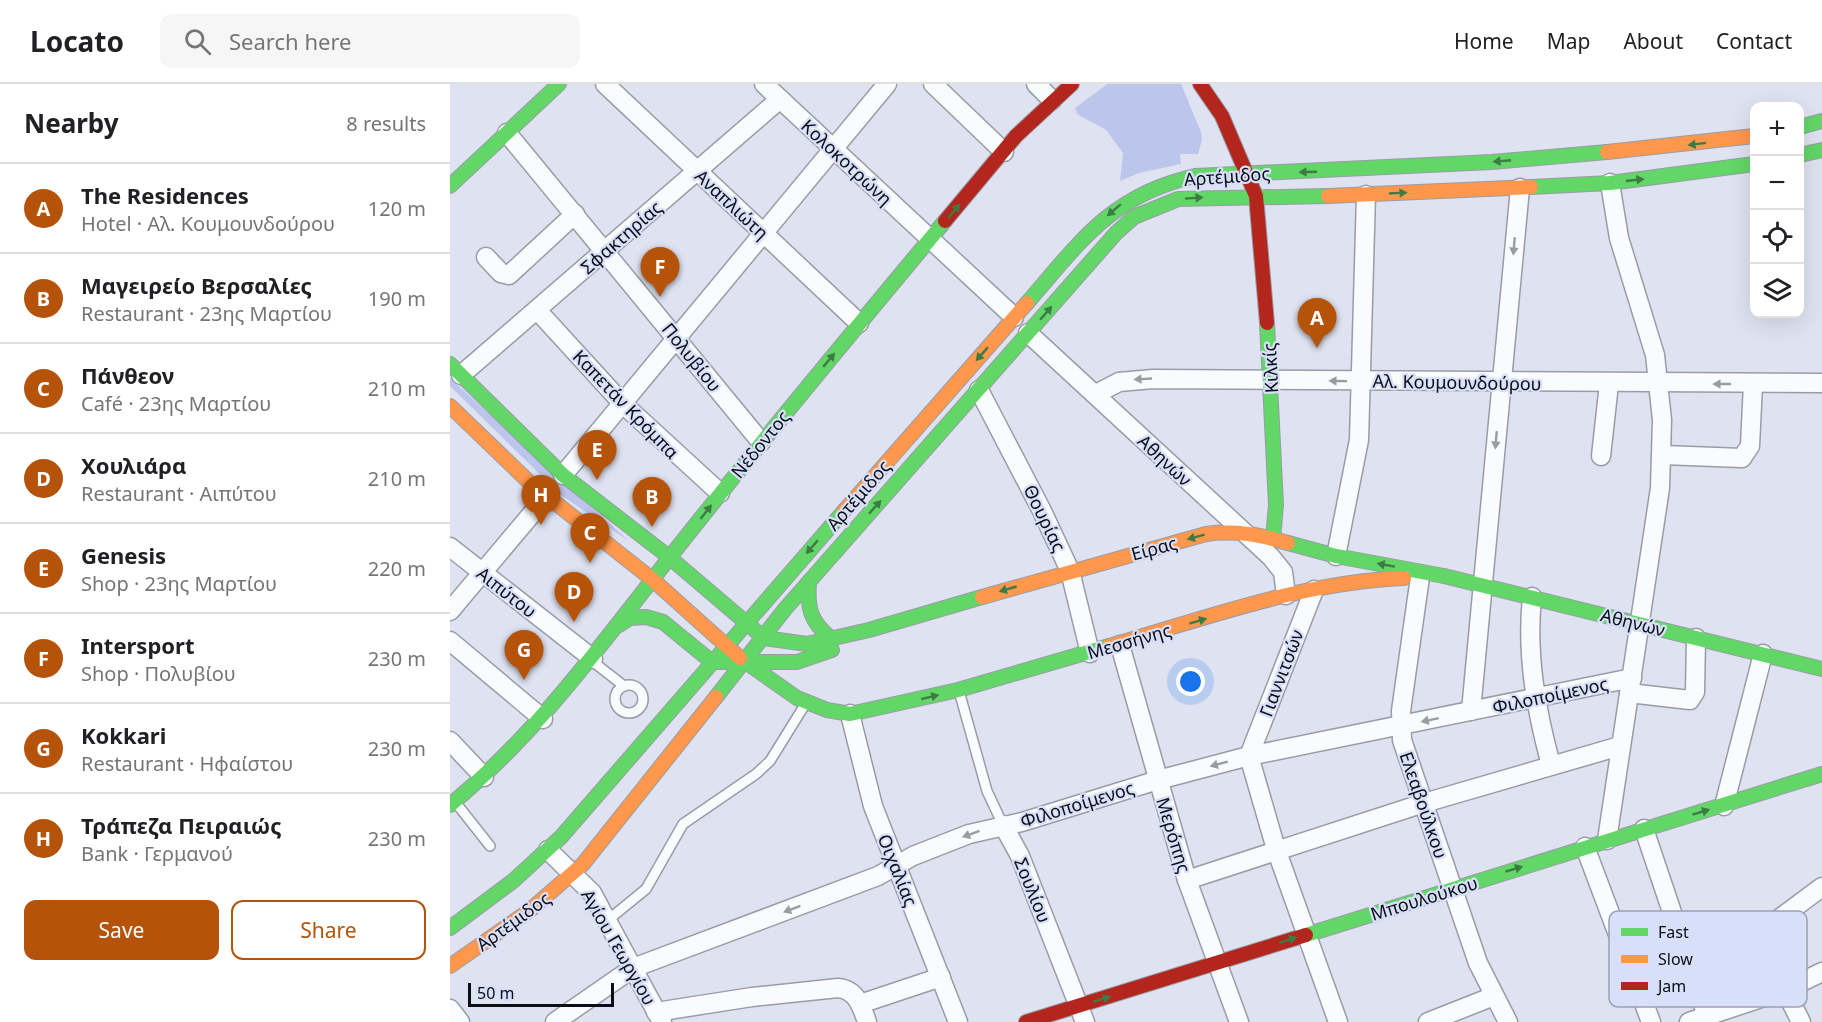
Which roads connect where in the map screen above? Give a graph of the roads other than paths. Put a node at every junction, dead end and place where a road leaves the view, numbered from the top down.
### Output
1 (559, 84) edge
2 (605, 84) edge
3 (887, 84) edge
4 (933, 84) edge
5 (1036, 84) edge
6 (1072, 84) edge
7 (1200, 84) edge
8 (1215, 84) edge
9 (776, 91) edge
10 (1052, 100) junction
11 (1222, 116) junction
12 (1822, 121) edge
13 (1804, 126) edge
14 (507, 133) junction
15 (1750, 137) edge
16 (833, 149) junction
17 (1822, 150) edge
18 (1004, 152) junction
19 (1804, 153) edge
20 (1750, 165) edge
21 (697, 171) junction
22 (1248, 173) junction
23 (1610, 183) junction
24 (450, 186) edge
25 (1520, 188) junction
26 (1366, 195) junction
27 (1256, 196) junction
28 (575, 214) junction
29 (764, 233) junction
30 (929, 240) junction
31 (605, 250) junction
32 (486, 257) dead end
33 (537, 310) junction
34 (1014, 317) junction
35 (860, 323) junction
36 (1029, 333) junction
37 (677, 338) junction
38 (456, 370) edge
39 (1270, 380) junction
40 (1362, 381) junction
41 (1501, 383) junction
42 (1609, 384) junction
43 (1659, 384) junction
44 (1753, 384) junction
45 (1822, 384) edge
46 (979, 390) junction
47 (1096, 394) junction
48 (623, 404) junction
49 (452, 412) edge
50 (761, 442) junction
51 (1662, 455) junction
52 (1601, 456) dead end
53 (563, 475) junction
54 (720, 493) junction
55 (546, 496) junction
56 (1243, 532) junction
57 (1273, 539) junction
58 (450, 547) edge
59 (1336, 556) junction
60 (669, 557) junction
61 (1070, 571) junction
62 (482, 572) junction
63 (1444, 576) junction
64 (1420, 577) junction
65 (653, 580) junction
66 (808, 582) junction
67 (1483, 585) junction
68 (1314, 590) junction
69 (1286, 595) junction
70 (1532, 597) junction
71 (450, 611) edge
72 (746, 622) junction
73 (1639, 624) junction
74 (619, 625) junction
75 (869, 630) junction
76 (764, 638) junction
77 (831, 638) junction
78 (1696, 638) junction
79 (450, 641) edge
80 (726, 645) junction
81 (1120, 645) junction
82 (1090, 653) junction
83 (826, 654) junction
84 (1763, 654) junction
85 (592, 660) junction
86 (712, 662) junction
87 (746, 662) junction
88 (1822, 669) edge
89 (812, 672) dead end
90 (624, 686) dead end
91 (1630, 686) junction
92 (958, 690) junction
93 (1535, 698) junction
94 (810, 700) junction
95 (1471, 711) junction
96 (850, 714) junction
97 (543, 718) junction
98 (1401, 726) junction
99 (450, 741) edge
100 (1620, 746) junction
101 (1249, 756) junction
102 (1551, 765) junction
103 (1822, 774) edge
104 (484, 777) junction
105 (1158, 780) junction
106 (452, 803) edge
107 (1424, 803) junction
108 (1724, 806) junction
109 (1004, 825) junction
110 (1644, 829) junction
111 (1607, 840) junction
112 (490, 846) dead end
113 (1585, 847) junction
114 (1276, 849) junction
115 (548, 850) junction
116 (897, 865) junction
117 (575, 874) junction
118 (1187, 880) junction
119 (1822, 887) edge
120 (1452, 889) junction
121 (1609, 911) edge
122 (1671, 911) edge
123 (1790, 911) edge
124 (608, 920) junction
125 (450, 928) edge
126 (1309, 934) junction
127 (1216, 964) junction
128 (450, 966) edge
129 (633, 968) junction
130 (1822, 972) edge
131 (941, 977) junction
132 (1807, 979) edge
133 (1494, 996) junction
134 (860, 1004) junction
135 (1645, 1007) edge
136 (1740, 1007) edge
137 (1794, 1007) edge
138 (450, 1010) edge
139 (1082, 1014) edge
140 (659, 1017) edge
141 (1708, 1019) edge
142 (460, 1022) edge
143 (555, 1022) edge
144 (867, 1022) edge
145 (958, 1022) edge
146 (1026, 1022) edge
147 (1239, 1022) edge
148 (1338, 1022) edge
149 (1428, 1022) edge
150 (1508, 1022) edge
151 (1651, 1022) edge
152 (1689, 1022) edge
153 (1801, 1022) edge

1 - 14 main road
2 - 21 street, Αναπλιώτη
3 - 16 street
4 - 18 street
5 - 10 street
6 - 10 main road, Νέδοντος
7 - 11 main road
8 - 11 main road
9 - 16 street, Κολοκοτρώνη
9 - 21 street, Σφακτηρίας
10 - 18 main road, Νέδοντος
11 - 22 main road, Κιλκίς
12 - 13 main road
14 - 24 main road
14 - 28 street, Πολυβίου
15 -> 22 main road, Αρτέμιδος
16 - 29 street
16 - 30 street, Κολοκοτρώνη
17 - 19 main road
30 -> 18 main road, Νέδοντος
23 -> 20 main road, Αρτέμιδος
21 - 29 street, Αναπλιώτη
21 - 31 street, Σφακτηρίας
22 - 27 main road, Κιλκίς
22 -> 34 main road, Αρτέμιδος
23 - 25 main road, Αρτέμιδος
23 - 43 street
26 -> 25 main road, Αρτέμιδος
25 -> 41 street
26 - 27 main road, Αρτέμιδος
26 - 40 street
36 -> 27 main road, Αρτέμιδος
27 - 39 main road, Κιλκίς
28 - 31 street, Πολυβίου
28 - 32 street
29 - 35 street, Αναπλιώτη
29 - 37 street
30 - 34 street, Κολοκοτρώνη
30 - 35 main road, Νέδοντος
31 - 33 street, Σφακτηρίας
31 - 37 street, Πολυβίου
33 - 38 street, Σφακτηρίας
33 - 48 street, Καπετάν Κρόμπα
34 -> 72 main road, Αρτέμιδος
50 -> 35 main road, Νέδοντος
36 - 46 main road, Αρτέμιδος
36 - 47 street, Αθηνών
37 - 48 street
37 - 50 street, Πολυβίου
38 - 53 main road
40 -> 39 street, Αλ. Κουμουνδούρου
39 -> 47 street, Αλ. Κουμουνδούρου
39 - 57 main road, Κιλκίς
40 - 41 street, Αλ. Κουμουνδούρου
40 - 59 street
41 - 42 street, Αλ. Κουμουνδούρου
41 -> 67 street
42 - 43 street, Αλ. Κουμουνδούρου
42 - 52 street
44 -> 43 street, Αλ. Κουμουνδούρου
43 - 51 street
44 - 45 street, Αλ. Κουμουνδούρου
44 - 51 street
46 - 61 street, Θουρίας
66 -> 46 main road, Αρτέμιδος
47 - 56 street, Αθηνών
48 - 53 street
48 - 54 street, Καπετάν Κρόμπα
49 - 55 main road, Μεσσήνης
50 - 54 main road, Νέδοντος
51 - 73 street
53 - 60 main road
60 -> 54 main road, Νέδοντος
55 - 62 street
55 - 65 main road, Μεσσήνης
56 - 57 main road, Είρας
56 -> 61 main road, Είρας
56 - 69 street, Αθηνών
57 - 59 main road, Είρας
58 - 62 street, Αιπύτου
63 -> 59 main road, Είρας
60 - 65 main road, Νέδοντος
60 - 72 main road
61 -> 75 main road, Είρας
61 - 82 street, Θουρίας
62 - 71 street
62 - 85 street, Αιπύτου
63 - 64 main road, Μεσσήνης
63 - 67 main road, Αθηνών
64 - 68 main road, Μεσσήνης
64 - 98 street, Ελεαβούλκου
65 - 74 main road, Νέδοντος
65 - 80 main road, Μεσσήνης
66 - 76 main road, Αρτέμιδος
66 - 77 main road
67 - 70 main road, Αθηνών
67 - 95 street
68 - 69 main road, Μεσσήνης
68 - 101 street, Γιαννιτσών
81 -> 69 main road, Μεσσήνης
70 - 73 main road, Αθηνών
70 - 93 street
72 - 76 main road
72 - 80 main road, Αρτέμιδος
73 - 78 main road, Αθηνών
73 - 91 street
74 - 85 main road, Νέδοντος
74 - 86 main road
75 - 77 main road, Είρας
75 - 83 main road, Είρας
76 - 77 main road, Είρας
76 - 87 main road, Αρτέμιδος
78 - 84 main road, Αθηνών
78 - 91 street, Φιλοποίμενος
79 - 97 street
80 - 86 main road, Αρτέμιδος
80 - 87 main road, Μεσσήνης
81 - 82 main road, Μεσσήνης
81 - 105 street, Μερόπης
82 - 92 main road, Μεσσήνης
83 - 87 main road
83 - 89 main road
84 - 88 main road, Αθηνών
84 - 108 street
85 - 90 lane
85 - 97 main road, Νέδοντος
86 - 87 main road
86 - 115 main road, Αρτέμιδος
87 - 94 main road, Μεσσήνης
87 - 117 main road, Αρτέμιδος
91 - 93 street, Φιλοποίμενος
91 - 100 street
96 -> 92 main road, Μεσσήνης
92 - 109 lane, Σουλίου
93 - 95 street, Φιλοποίμενος
93 - 102 street
94 - 96 main road, Μεσσήνης
94 - 124 lane
95 -> 98 street, Φιλοποίμενος
96 - 116 street, Οιχαλίας
97 - 104 main road, Νέδοντος
98 - 101 street, Φιλοποίμενος
98 - 107 street, Ελεαβούλκου
99 - 104 street
100 - 102 street
100 - 111 street
101 -> 105 street, Φιλοποίμενος
101 - 114 street
102 - 107 street
103 - 108 main road, Μπουλούκου
104 - 106 main road, Νέδοντος
105 - 109 street, Φιλοποίμενος
105 - 118 street, Μερόπης
106 - 112 lane
107 - 114 street
107 - 120 street, Ελεαβούλκου
110 -> 108 main road, Μπουλούκου
109 -> 116 street, Φιλοποίμενος
109 - 139 street, Σουλίου
110 - 111 main road, Μπουλούκου
110 - 122 street
111 - 113 main road, Μπουλούκου
120 -> 113 main road, Μπουλούκου
113 - 121 street
114 - 118 street
114 - 126 street
115 - 117 street
115 - 125 main road, Αρτέμιδος
116 -> 129 street, Φιλοποίμενος
116 - 131 street, Οιχαλίας
117 - 124 street, Αγίου Γεωργίου
117 - 128 main road, Αρτέμιδος
118 - 127 street, Μερόπης
119 - 123 street
120 - 126 main road, Μπουλούκου
120 - 133 street, Ελεαβούλκου
124 - 129 street, Αγίου Γεωργίου
127 -> 126 main road, Μπουλούκου
126 - 148 street
139 -> 127 main road, Μπουλούκου
127 - 147 street, Μερόπης
129 - 140 street, Αγίου Γεωργίου
129 - 143 street, Φιλοποίμενος
130 - 132 street
131 - 134 street
131 - 145 street, Οιχαλίας
133 - 149 street
133 - 150 street, Ελεαβούλκου
134 - 140 street
134 - 144 street
135 - 151 street
136 - 141 street
137 - 153 street
138 - 142 street
139 - 146 main road, Μπουλούκου
141 - 152 street

